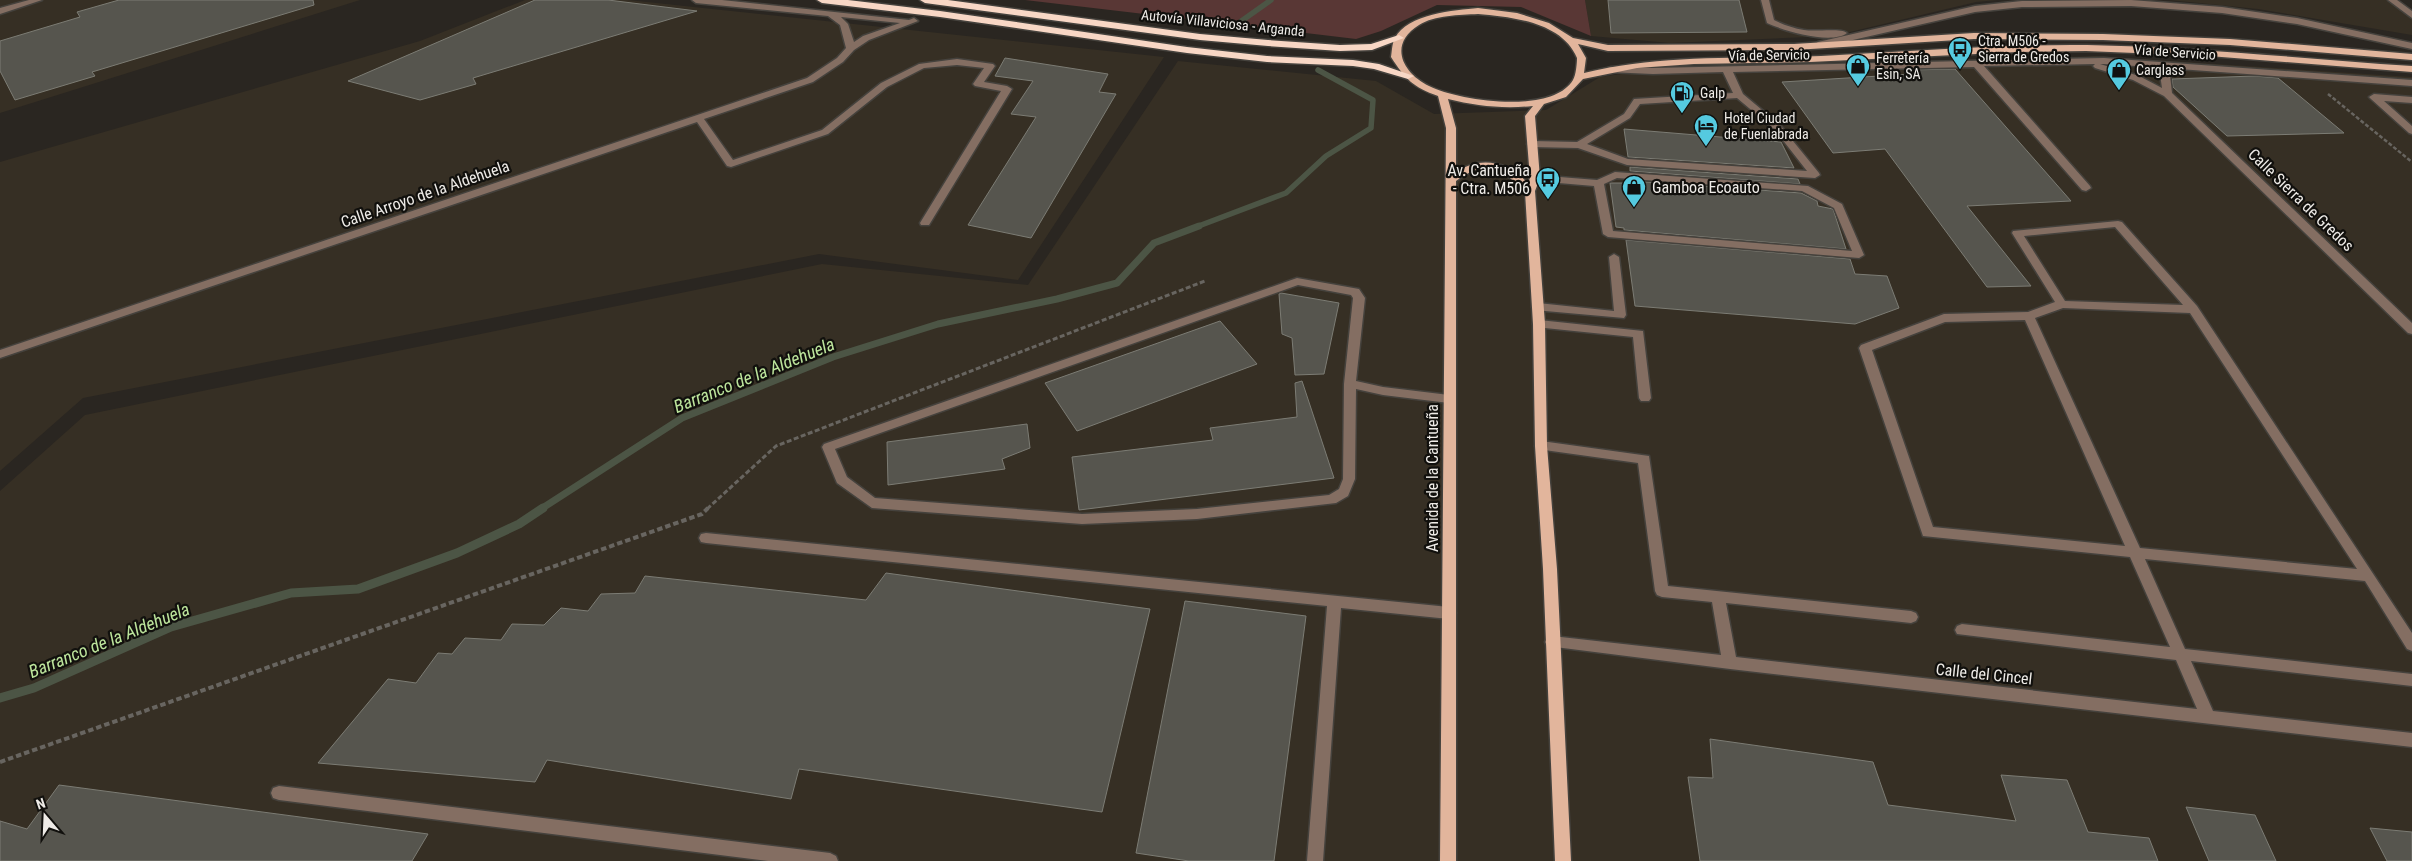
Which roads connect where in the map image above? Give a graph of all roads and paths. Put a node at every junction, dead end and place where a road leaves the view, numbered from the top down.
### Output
1 (38, 0) edge
2 (696, 0) edge
3 (822, 0) edge
4 (925, 0) edge
5 (1765, 0) edge
6 (2034, 0) edge
7 (2111, 0) edge
8 (2392, 0) edge
9 (2130, 2) junction
10 (2022, 4) junction
11 (0, 11) edge
12 (830, 13) junction
13 (2409, 13) edge
14 (914, 21) junction
15 (1898, 26) junction
16 (1106, 38) junction
17 (1399, 38) junction
18 (1570, 40) junction
19 (2382, 40) junction
20 (2412, 41) edge
21 (1818, 45) junction
22 (2412, 46) edge
23 (851, 48) junction
24 (2412, 57) edge
25 (2079, 62) junction
26 (1976, 64) junction
27 (2179, 65) junction
28 (1606, 69) junction
29 (2412, 69) edge
30 (1727, 70) junction
31 (1408, 76) junction
32 (1581, 77) junction
33 (2412, 83) edge
34 (2167, 94) junction
35 (2328, 94) dead end
36 (1739, 95) junction
37 (1442, 96) junction
38 (2412, 100) edge
39 (1541, 102) junction
40 (699, 118) junction
41 (2412, 131) edge
42 (1532, 144) junction
43 (1579, 145) junction
44 (2412, 162) edge
45 (1534, 178) junction
46 (1450, 181) junction
47 (1599, 183) junction
48 (2086, 188) dead end
49 (1530, 191) junction
50 (925, 223) dead end
51 (1614, 257) dead end
52 (1206, 280) dead end
53 (2062, 304) junction
54 (1538, 307) junction
55 (2193, 309) junction
56 (2029, 316) junction
57 (1539, 324) junction
58 (2412, 330) edge
59 (0, 354) edge
60 (1350, 384) junction
61 (1645, 398) dead end
62 (1449, 399) junction
63 (1541, 446) junction
64 (706, 538) dead end
65 (2135, 553) junction
66 (2369, 576) junction
67 (1718, 597) junction
68 (1334, 601) junction
69 (1449, 613) junction
70 (1910, 617) dead end
71 (1962, 630) dead end
72 (1552, 642) junction
73 (2412, 644) edge
74 (2182, 656) junction
75 (1730, 664) junction
76 (2412, 680) edge
77 (2209, 718) junction
78 (2412, 740) edge
79 (0, 762) edge
80 (279, 793) dead end
81 (830, 861) edge
82 (1314, 861) edge
83 (1448, 861) edge
84 (1563, 861) edge

1 - 11 street
2 - 12 street
3 - 16 highway
4 - 17 highway, Autovía Villaviciosa - Arganda
5 - 15 street
6 - 10 street
7 - 9 street
8 - 13 street
9 - 10 street, Vía de Servicio
9 - 19 street, Vía de Servicio
10 - 15 street, Vía de Servicio
12 - 14 street
12 - 23 street
14 - 16 highway
14 - 23 street, Calle Arroyo de la Aldehuela
15 - 21 street, Vía de Servicio
16 - 31 highway
17 - 18 main road
17 - 31 main road
18 - 21 main road
18 - 32 main road
19 - 20 street
19 - 22 street, Vía de Servicio
21 - 24 main road
23 - 40 street, Calle Arroyo de la Aldehuela
25 - 26 street, Vía de Servicio
25 - 27 street, Vía de Servicio
25 - 34 street, Calle Sierra de Gredos
26 - 30 street, Vía de Servicio
26 - 48 street
27 - 33 street, Vía de Servicio
27 - 34 street
28 - 29 main road
28 - 30 street, Vía de Servicio
28 - 32 main road
30 - 36 street
31 - 37 main road
32 - 39 main road
34 - 58 street, Calle Sierra de Gredos
35 - 44 path
36 - 43 street
36 - 43 street
37 - 39 main road
37 - 46 main road, Avenida de la Cantueña
38 - 41 street
39 - 42 main road
40 - 50 street
40 - 59 street, Calle Arroyo de la Aldehuela
42 - 43 street
42 - 45 main road
45 - 47 street
45 - 49 main road
46 - 49 main road
46 - 62 main road, Avenida de la Cantueña
47 - 47 street
49 - 54 main road
51 - 54 street
52 - 79 path
53 - 55 street
53 - 55 street
53 - 56 street
54 - 57 main road
55 - 66 street
56 - 65 street
56 - 65 street
57 - 61 street
57 - 63 main road
60 - 60 street
60 - 62 street
62 - 69 main road, Avenida de la Cantueña
63 - 67 street
63 - 72 main road
64 - 68 street
65 - 66 street
65 - 74 street
66 - 73 street
67 - 70 street
67 - 75 street
68 - 69 street
68 - 82 street
69 - 83 main road, Avenida de la Cantueña
71 - 74 street
72 - 75 street, Calle del Cincel
72 - 84 main road
74 - 76 street
74 - 77 street
75 - 77 street, Calle del Cincel
77 - 78 street, Calle del Cincel
80 - 81 street

